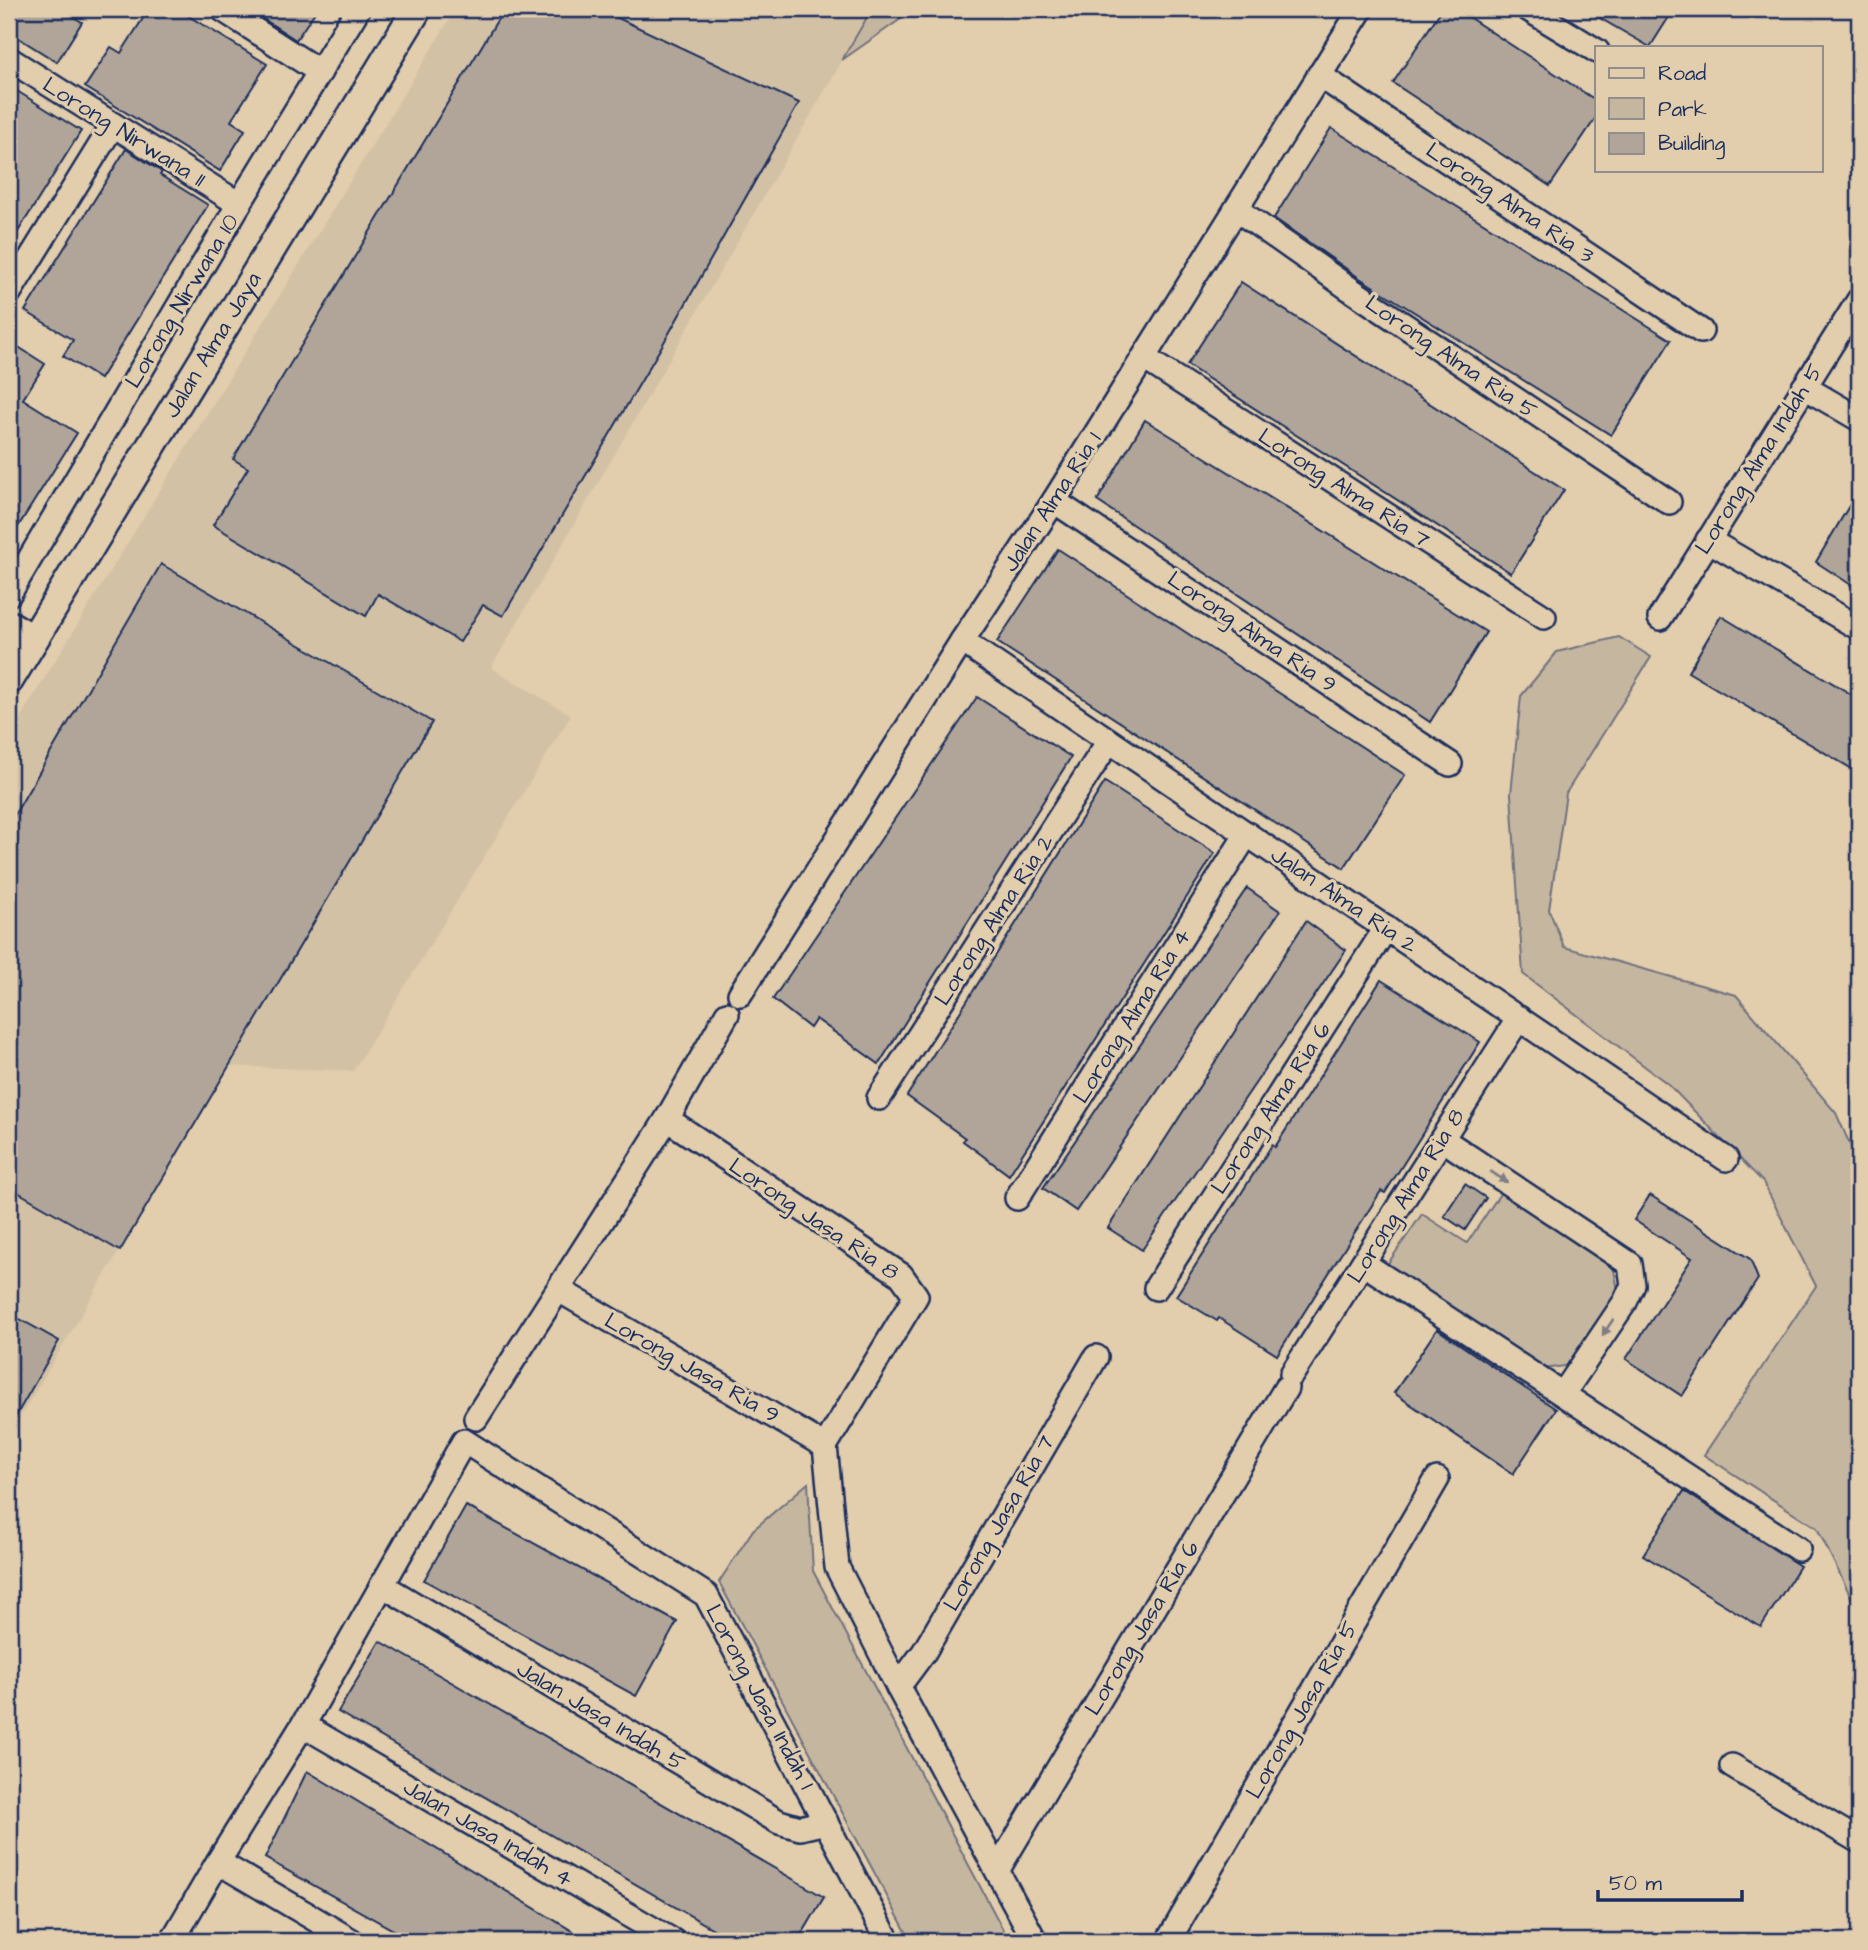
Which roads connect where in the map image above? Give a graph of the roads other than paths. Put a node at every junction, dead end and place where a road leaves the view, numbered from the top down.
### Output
1 (222, 9) edge
2 (358, 9) edge
3 (417, 9) edge
4 (1360, 9) edge
5 (1528, 9) edge
6 (1595, 50) edge
7 (9, 60) edge
8 (320, 72) junction
9 (1319, 75) junction
10 (113, 125) junction
11 (239, 204) junction
12 (1236, 209) junction
13 (9, 293) edge
14 (1859, 300) edge
15 (1701, 331) dead end
16 (1143, 358) junction
17 (1804, 387) junction
18 (1859, 419) edge
19 (1054, 501) junction
20 (1669, 502) dead end
21 (1708, 540) junction
22 (9, 594) edge
23 (1544, 617) dead end
24 (1660, 618) dead end
25 (9, 625) edge
26 (1859, 628) edge
27 (33, 639) junction
28 (962, 641) junction
29 (9, 680) edge
30 (1109, 741) junction
31 (1450, 764) dead end
32 (1247, 834) junction
33 (1386, 928) junction
34 (740, 993) dead end
35 (727, 1014) dead end
36 (1519, 1018) junction
37 (879, 1098) dead end
38 (667, 1119) junction
39 (1442, 1139) junction
40 (1726, 1159) dead end
41 (1017, 1198) dead end
42 (1363, 1263) junction
43 (1156, 1288) dead end
44 (559, 1290) junction
45 (1096, 1357) dead end
46 (1289, 1381) joint
47 (1563, 1394) junction
48 (476, 1418) dead end
49 (825, 1446) junction
50 (1437, 1479) dead end
51 (1798, 1549) dead end
52 (382, 1586) junction
53 (898, 1687) junction
54 (303, 1725) junction
55 (1732, 1766) dead end
56 (826, 1822) junction
57 (1859, 1841) edge
58 (218, 1862) junction
59 (998, 1869) junction
60 (172, 1941) edge
61 (352, 1941) edge
62 (673, 1941) edge
63 (888, 1941) edge
64 (1035, 1941) edge
65 (1168, 1941) edge

1 - 8 street
2 - 8 street, Lorong Nirwana 10
3 - 27 street, Jalan Alma Jaya
4 - 9 street, Jalan Alma Ria 1
5 - 6 street
7 - 10 street, Lorong Nirwana 11
8 - 11 street, Lorong Nirwana 10
9 - 12 street, Jalan Alma Ria 1
9 - 15 street, Lorong Alma Ria 3
10 - 11 street, Lorong Nirwana 11
10 - 13 street
11 - 22 street, Lorong Nirwana 10
12 - 16 street, Jalan Alma Ria 1
12 - 20 street, Lorong Alma Ria 5
14 - 17 street, Lorong Alma Indah 5
16 - 19 street, Jalan Alma Ria 1
16 - 23 street, Lorong Alma Ria 7
17 - 18 street
17 - 21 street, Lorong Alma Indah 5
19 - 28 street, Jalan Alma Ria 1
19 - 31 street, Lorong Alma Ria 9
21 - 24 street, Lorong Alma Indah 5
21 - 26 street
25 - 27 street
27 - 29 street, Jalan Alma Jaya
28 - 30 street, Jalan Alma Ria 2
28 - 34 street, Jalan Alma Ria 1
30 - 32 street, Jalan Alma Ria 2
30 - 37 street, Lorong Alma Ria 2
32 - 33 street, Jalan Alma Ria 2
32 - 41 street, Lorong Alma Ria 4
33 - 36 street, Jalan Alma Ria 2
33 - 43 street, Lorong Alma Ria 6
35 - 38 street
36 - 39 street, Lorong Alma Ria 8
36 - 40 street, Jalan Alma Ria 2
38 - 44 street
38 - 49 street, Lorong Jasa Ria 8
39 - 42 street, Lorong Alma Ria 8
39 -> 47 street
42 - 46 street, Lorong Alma Ria 8
42 - 47 street
44 - 48 street
44 - 49 street, Lorong Jasa Ria 9
45 - 53 street, Lorong Jasa Ria 7
46 - 59 street, Lorong Jasa Ria 6
47 - 51 street
49 - 53 street
50 - 65 street, Lorong Jasa Ria 5
52 - 54 street
52 - 56 street, Jalan Jasa Indah 5
52 - 56 street, Lorong Jasa Indah 1
53 - 59 street
54 - 58 street
54 - 62 street, Jalan Jasa Indah 4
55 - 57 street
56 - 63 street, Lorong Jasa Indah 1
58 - 60 street
58 - 61 street
59 - 64 street

